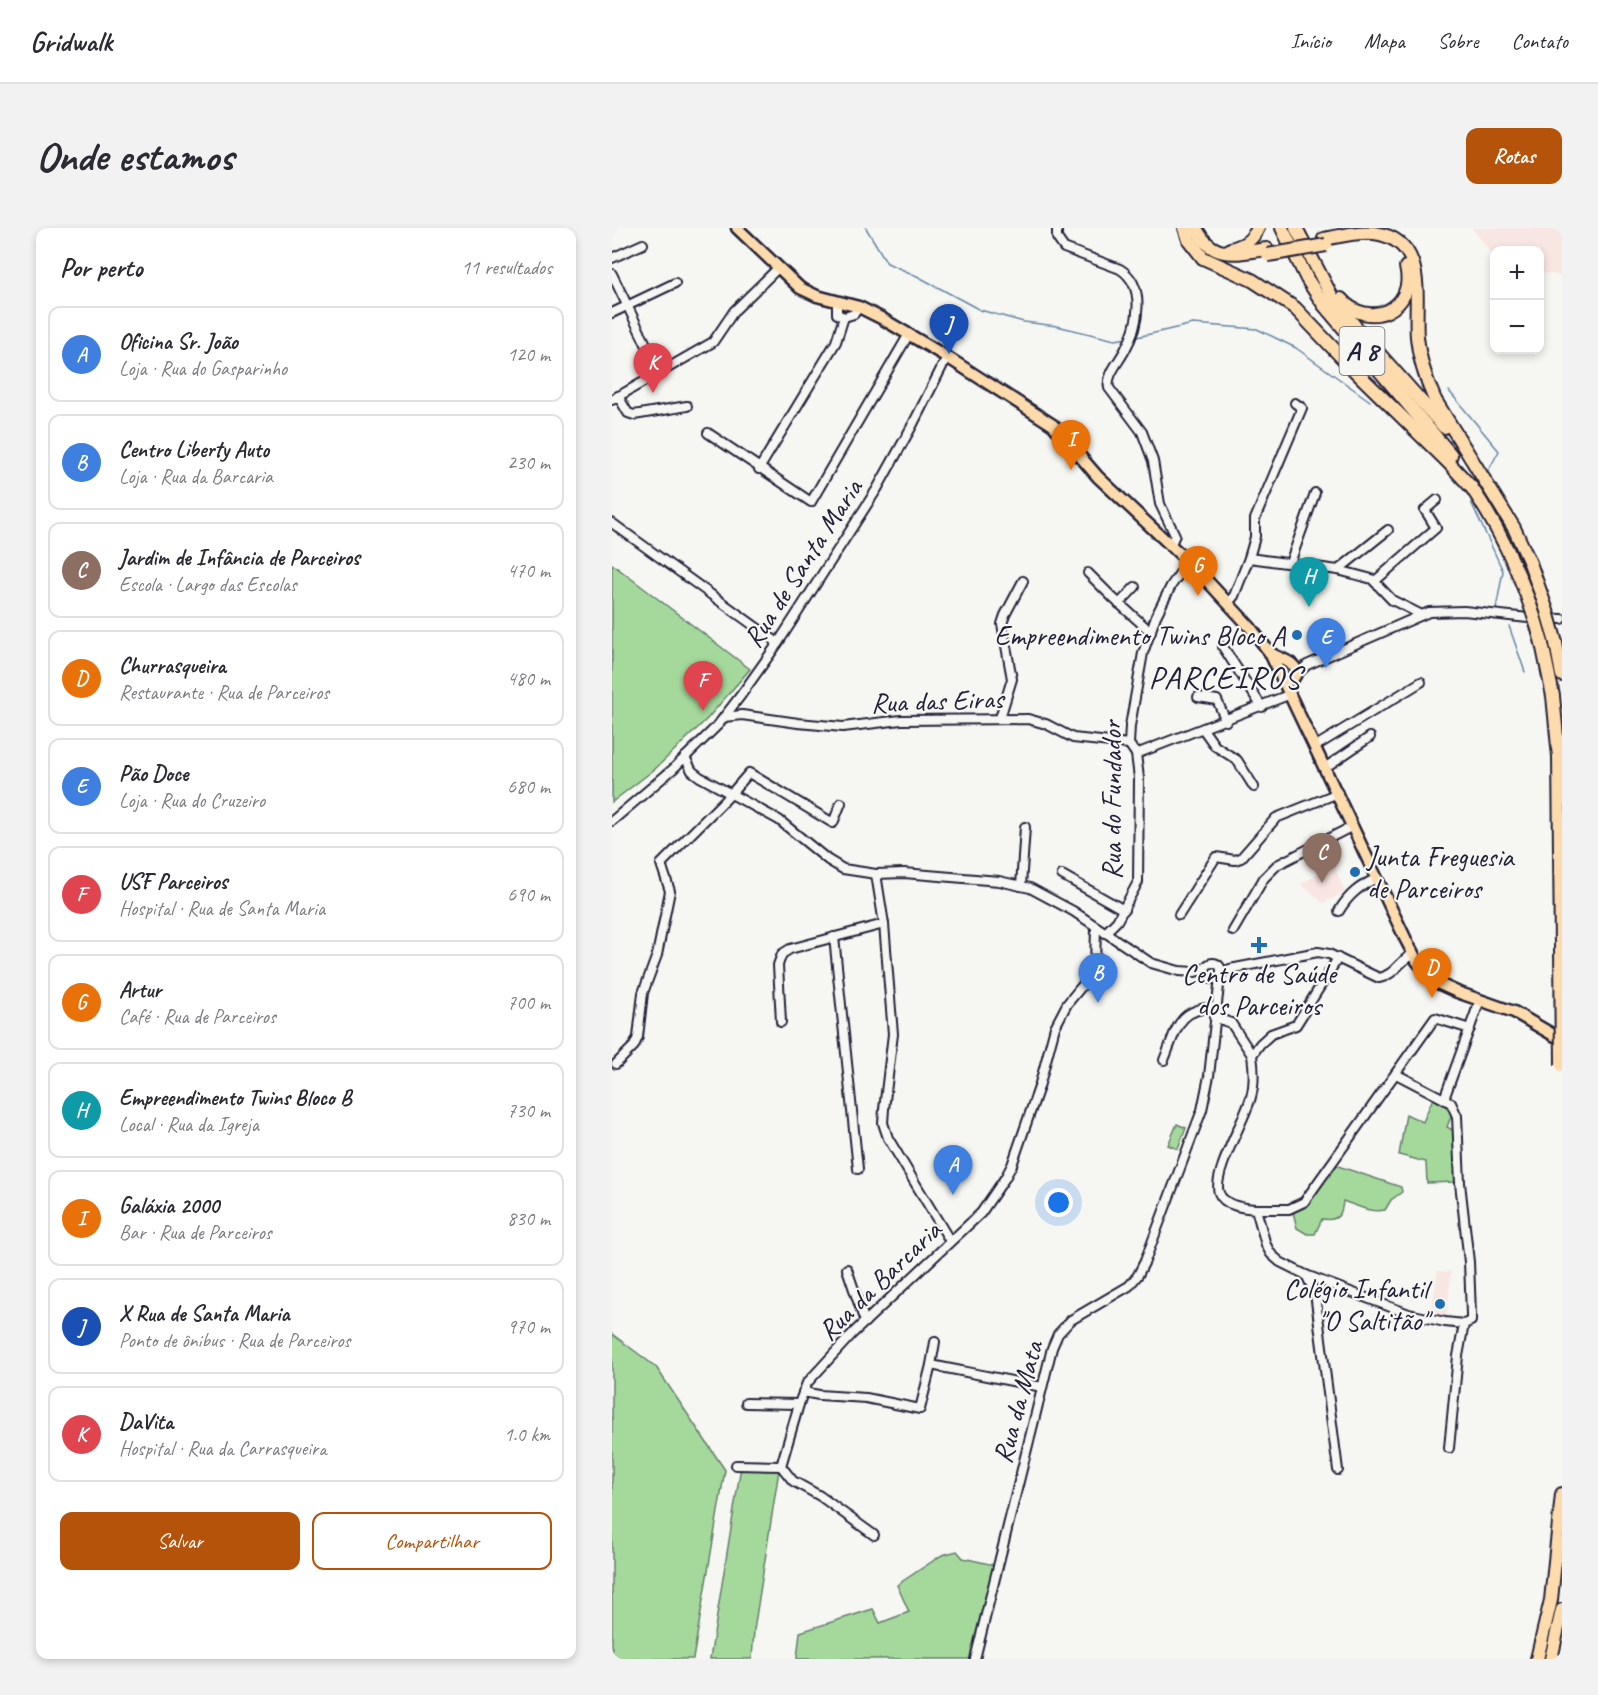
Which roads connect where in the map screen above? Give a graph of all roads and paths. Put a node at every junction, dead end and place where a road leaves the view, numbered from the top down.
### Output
1 (737, 228) edge
2 (1057, 228) edge
3 (1185, 228) edge
4 (1196, 228) edge
5 (1258, 228) edge
6 (1282, 228) edge
7 (1296, 228) edge
8 (1325, 242) junction
9 (644, 244) dead end
10 (1214, 249) junction
11 (1197, 250) junction
12 (1268, 252) junction
13 (612, 258) edge
14 (778, 268) junction
15 (612, 274) edge
16 (1323, 281) junction
17 (675, 283) dead end
18 (837, 302) junction
19 (626, 305) junction
20 (859, 307) junction
21 (612, 313) edge
22 (844, 317) junction
23 (909, 334) junction
24 (947, 357) junction
25 (660, 373) junction
26 (615, 398) edge
27 (1295, 402) dead end
28 (687, 406) dead end
29 (708, 433) dead end
30 (1468, 455) junction
31 (1455, 464) junction
32 (759, 469) junction
33 (1315, 493) dead end
34 (1437, 500) dead end
35 (612, 523) edge
36 (1388, 530) dead end
37 (1171, 544) junction
38 (1249, 558) junction
39 (1188, 561) junction
40 (1290, 563) junction
41 (1338, 570) junction
42 (1088, 573) dead end
43 (1023, 581) dead end
44 (1375, 581) junction
45 (1135, 587) dead end
46 (1228, 603) junction
47 (1119, 604) junction
48 (1420, 614) junction
49 (1562, 618) edge
50 (1151, 632) junction
51 (778, 643) junction
52 (1223, 647) dead end
53 (1288, 672) junction
54 (1562, 675) edge
55 (1421, 682) dead end
56 (1291, 694) junction
57 (1198, 697) dead end
58 (732, 706) junction
59 (1262, 707) junction
60 (742, 715) junction
61 (724, 717) junction
62 (1000, 718) junction
63 (1226, 721) junction
64 (1203, 729) junction
65 (1370, 737) dead end
66 (1130, 744) junction
67 (1316, 746) junction
68 (1136, 754) junction
69 (685, 757) junction
70 (1326, 767) junction
71 (673, 769) junction
72 (692, 771) junction
73 (1254, 787) dead end
74 (1338, 794) junction
75 (730, 795) junction
76 (841, 803) dead end
77 (612, 821) edge
78 (1353, 826) junction
79 (1025, 827) dead end
80 (876, 874) junction
81 (1062, 874) dead end
82 (1377, 878) junction
83 (1021, 886) junction
84 (1124, 910) junction
85 (1339, 911) dead end
86 (1179, 915) dead end
87 (884, 924) junction
88 (1096, 927) junction
89 (1233, 931) dead end
90 (1105, 933) junction
91 (834, 937) junction
92 (1561, 947) edge
93 (1415, 957) junction
94 (1338, 958) junction
95 (1220, 972) junction
96 (1207, 975) junction
97 (1217, 990) junction
98 (1480, 1000) junction
99 (1215, 1007) junction
100 (1214, 1017) junction
101 (781, 1022) dead end
102 (1470, 1029) junction
103 (1562, 1040) edge
104 (1252, 1055) junction
105 (1164, 1060) dead end
106 (616, 1064) dead end
107 (1562, 1065) edge
108 (1396, 1074) junction
109 (1444, 1099) junction
110 (858, 1169) dead end
111 (1256, 1209) junction
112 (950, 1241) junction
113 (847, 1269) dead end
114 (1306, 1275) junction
115 (865, 1322) junction
116 (1464, 1324) junction
117 (935, 1342) dead end
118 (931, 1365) junction
119 (1042, 1387) junction
120 (803, 1392) junction
121 (746, 1403) dead end
122 (799, 1404) junction
123 (1449, 1448) dead end
124 (736, 1465) dead end
125 (781, 1466) junction
126 (1338, 1470) dead end
127 (1562, 1494) edge
128 (874, 1535) dead end
129 (1562, 1610) edge
130 (975, 1659) edge
131 (1538, 1659) edge
132 (1551, 1659) edge

1 - 14 main road
2 - 37 street
3 - 11 highway
4 - 10 highway
5 - 10 highway
6 - 31 highway, A 8
7 - 16 highway, A 8
8 - 12 highway
8 - 16 highway
8 - 30 highway
9 - 13 street
10 - 12 highway
11 - 12 highway
11 - 31 highway
14 - 18 main road
14 - 25 street
15 - 19 street
16 - 30 highway, A 8
17 - 19 street
18 - 20 main road
18 - 22 street
19 - 21 street
19 - 25 street
20 - 22 street
20 - 23 main road
22 - 32 street
23 - 24 main road
23 - 32 street
24 - 37 main road
24 - 51 street, Rua de Santa Maria
25 - 26 street
26 - 28 street
27 - 38 street
29 - 32 street
30 - 54 highway, A 8, bridge
31 - 92 highway, A 8, bridge
33 - 40 street
34 - 44 street
35 - 51 street
36 - 41 street
37 - 39 main road
38 - 40 street
38 - 46 street
39 - 46 main road
39 - 50 street, Rua do Fundador
40 - 41 street
41 - 44 street
42 - 47 street
43 - 62 street
44 - 48 street
45 - 47 street
46 - 53 main road
47 - 50 street
48 - 49 street
48 - 53 street
50 - 66 street, Rua do Fundador
51 - 58 street, Rua de Santa Maria
52 - 59 street
53 - 56 main road
55 - 67 street
56 - 59 street
56 - 67 main road
57 - 63 street
58 - 60 street
58 - 61 street, Rua de Santa Maria
59 - 63 street
60 - 61 street, Rua das Eiras
60 - 62 street, Rua das Eiras
61 - 69 street, Rua de Santa Maria
62 - 66 street, Rua das Eiras
63 - 64 street
64 - 68 street
64 - 73 street
65 - 70 street
66 - 68 street, Rua do Fundador
67 - 70 main road
68 - 84 street, Rua do Fundador
69 - 71 street, Rua de Santa Maria
69 - 72 street
70 - 74 main road
71 - 72 street
71 - 77 street, Rua de Santa Maria
72 - 75 street
74 - 78 main road
74 - 86 street
75 - 76 street
75 - 80 street
75 - 106 street
78 - 82 main road
78 - 89 street
79 - 83 street
80 - 83 street
80 - 87 street
81 - 84 street
82 - 85 street
82 - 93 main road
83 - 88 street
84 - 90 street, Rua do Fundador
87 - 91 street
87 - 112 street
88 - 90 street
88 - 112 street, Rua da Barcaria
90 - 96 street
91 - 101 street
91 - 110 street
92 - 107 highway, A 8, bridge
93 - 94 street
93 - 98 main road
94 - 95 street
94 - 104 street
95 - 96 street
95 - 96 street
95 - 97 street, Rua da Mata
96 - 97 street
97 - 99 street, Rua da Mata
98 - 102 street
98 - 103 main road
99 - 100 street, Rua da Mata
99 - 105 street
100 - 104 street
100 - 119 street, Rua da Mata
102 - 108 street
102 - 109 street
104 - 111 street
108 - 109 street
108 - 111 street
109 - 116 street
111 - 114 street
112 - 115 street, Rua da Barcaria
113 - 115 street
114 - 116 street
114 - 126 street
115 - 120 street, Rua da Barcaria
116 - 123 street
117 - 118 street
118 - 119 street
118 - 120 street
119 - 130 street, Rua da Mata
120 - 122 street, Rua da Barcaria
121 - 122 street
122 - 125 street, Rua da Barcaria
124 - 125 street
125 - 128 street
127 - 131 highway
129 - 132 highway

